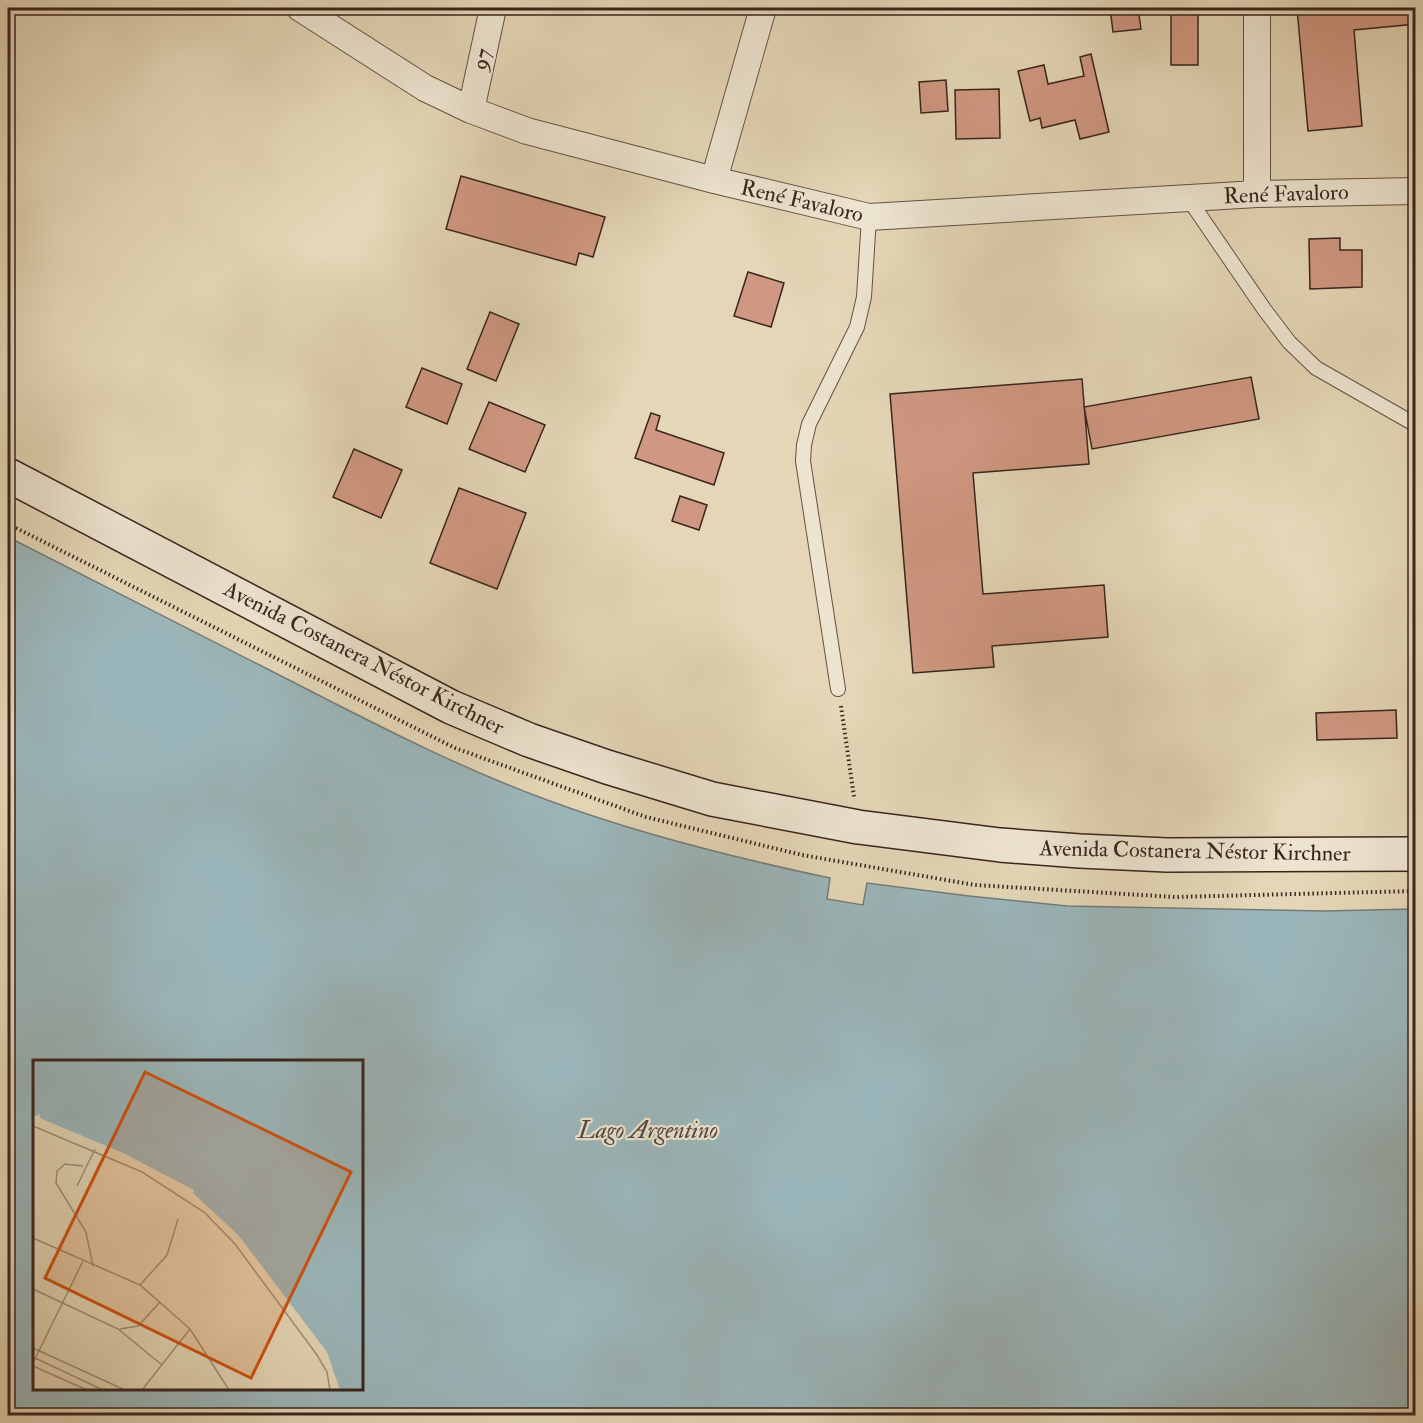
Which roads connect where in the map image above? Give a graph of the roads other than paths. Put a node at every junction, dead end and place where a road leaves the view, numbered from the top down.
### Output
1 (300, 8) edge
2 (493, 8) edge
3 (763, 8) edge
4 (1257, 8) edge
5 (471, 110) junction
6 (714, 180) junction
7 (1416, 191) edge
8 (1257, 194) junction
9 (1188, 198) junction
10 (869, 217) junction
11 (1416, 425) edge
12 (8, 475) edge
13 (838, 689) road end
14 (1416, 854) edge

1 - 5 street, René Favaloro
2 - 5 street, 97
3 - 6 street
4 - 8 street
5 - 6 street, René Favaloro
6 - 10 street, René Favaloro
7 - 8 street, René Favaloro
8 - 9 street, René Favaloro
9 - 10 street, René Favaloro
9 - 11 lane
10 - 13 lane
12 - 14 street, Avenida Costanera Néstor Kirchner

